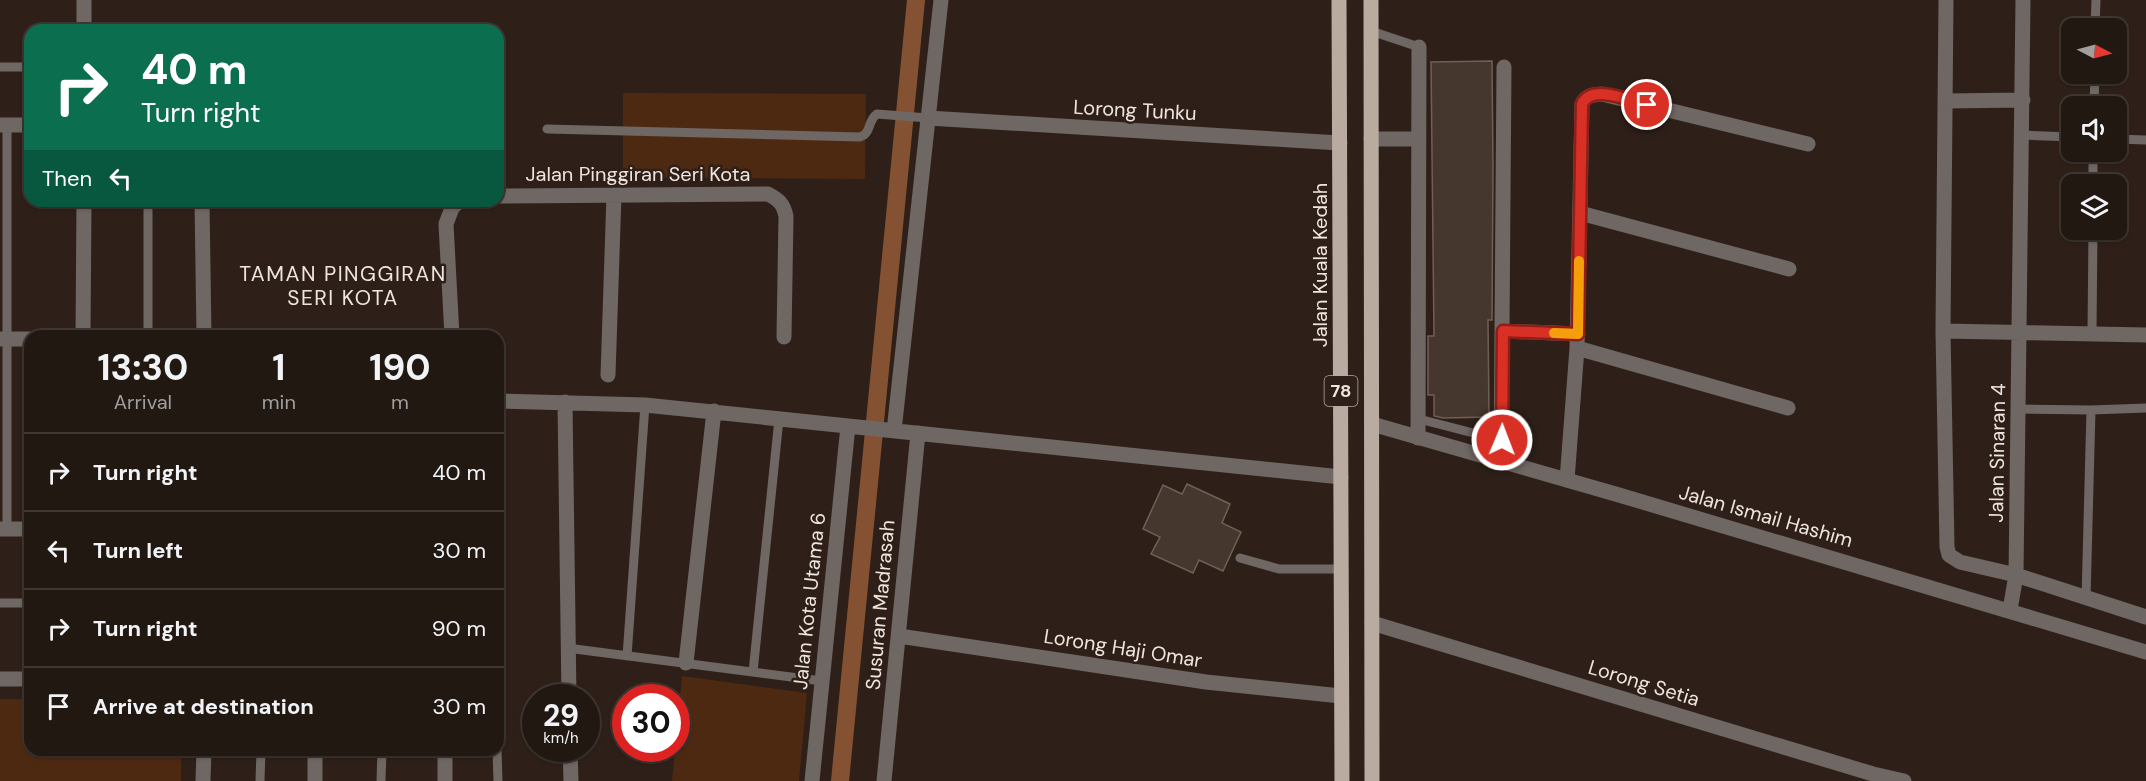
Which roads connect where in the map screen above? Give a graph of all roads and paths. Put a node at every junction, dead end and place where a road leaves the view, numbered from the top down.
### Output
1 (84, 0) edge
2 (941, 0) edge
3 (1340, 0) edge
4 (1371, 0) edge
5 (1946, 0) edge
6 (2023, 0) edge
7 (2096, 0) edge
8 (2095, 18) edge
9 (84, 24) edge
10 (1371, 31) junction
11 (1419, 47) joint
12 (0, 67) edge
13 (24, 67) edge
14 (1504, 67) dead end
15 (2023, 100) junction
16 (1946, 101) junction
17 (928, 118) junction
18 (3, 124) edge
19 (24, 125) edge
20 (547, 129) dead end
21 (2022, 135) junction
22 (2061, 137) edge
23 (1371, 139) junction
24 (1417, 139) junction
25 (2127, 139) edge
26 (2146, 140) edge
27 (1340, 143) junction
28 (1808, 144) dead end
29 (614, 195) junction
30 (504, 196) edge
31 (84, 207) edge
32 (148, 207) edge
33 (202, 207) edge
34 (453, 207) edge
35 (1580, 213) junction
36 (2093, 240) edge
37 (1789, 269) dead end
38 (83, 330) edge
39 (148, 330) edge
40 (204, 330) edge
41 (452, 330) edge
42 (1503, 331) junction
43 (1943, 331) junction
44 (2019, 332) junction
45 (2092, 333) junction
46 (2146, 335) edge
47 (784, 337) dead end
48 (3, 339) edge
49 (24, 339) edge
50 (1578, 341) junction
51 (608, 375) dead end
52 (504, 401) edge
53 (565, 402) junction
54 (645, 405) junction
55 (1788, 408) dead end
56 (2146, 408) edge
57 (2018, 409) junction
58 (2091, 410) junction
59 (714, 411) junction
60 (779, 419) junction
61 (1419, 419) junction
62 (1372, 424) junction
63 (854, 427) junction
64 (888, 430) junction
65 (918, 433) junction
66 (1418, 438) junction
67 (1484, 457) junction
68 (1501, 461) junction
69 (1341, 477) junction
70 (1567, 480) junction
71 (3, 529) edge
72 (24, 529) edge
73 (1240, 558) dead end
74 (1341, 570) junction
75 (2016, 575) junction
76 (2086, 598) junction
77 (0, 603) edge
78 (24, 603) edge
79 (2010, 610) junction
80 (2146, 617) edge
81 (1372, 623) junction
82 (898, 636) junction
83 (567, 648) junction
84 (2146, 652) edge
85 (627, 656) junction
86 (686, 663) junction
87 (753, 672) junction
88 (0, 679) edge
89 (24, 679) edge
90 (822, 681) junction
91 (568, 684) edge
92 (1341, 696) junction
93 (204, 756) edge
94 (261, 756) edge
95 (315, 756) edge
96 (382, 756) edge
97 (445, 756) edge
98 (497, 756) edge
99 (570, 762) edge
100 (1873, 778) edge
101 (203, 781) edge
102 (260, 781) edge
103 (315, 781) edge
104 (381, 781) edge
105 (445, 781) edge
106 (498, 781) edge
107 (571, 781) edge
108 (812, 781) edge
109 (884, 781) edge
110 (1342, 781) edge
111 (1372, 781) edge
112 (1904, 781) edge

1 - 9 street
2 - 17 street
3 - 27 main road, Jalan Kuala Kedah / 78
4 - 10 main road, 78
5 - 16 street
6 - 15 street, Jalan Sinaran 4
7 - 8 lane
10 - 11 lane
10 - 23 main road, 78
11 - 24 street
12 - 13 lane
14 - 42 street
15 - 16 street
15 - 21 street, Jalan Sinaran 4
16 - 43 street
17 - 20 lane
17 - 27 street, Lorong Tunku
17 - 64 street
18 - 19 street
18 - 48 lane
21 - 22 lane
21 - 44 street, Jalan Sinaran 4
23 - 24 street
23 - 62 main road, 78
24 - 61 street
25 - 26 lane
27 - 69 main road, Jalan Kuala Kedah / 78
28 - 35 street
29 - 30 street, Jalan Pinggiran Seri Kota
29 - 47 street, Jalan Pinggiran Seri Kota
29 - 51 street
31 - 38 street
32 - 39 lane
33 - 40 street
34 - 41 street
35 - 37 street
35 - 50 street
36 - 45 lane
42 - 50 street
42 - 68 street
43 - 44 street
43 - 75 street
44 - 45 street
44 - 57 street, Jalan Sinaran 4
45 - 46 street
48 - 49 street
48 - 71 lane
50 - 55 street
50 - 70 street
52 - 53 street
53 - 54 street
53 - 83 street
54 - 59 street
54 - 85 lane
56 - 58 lane
57 - 58 lane
57 - 75 street, Jalan Sinaran 4
58 - 76 lane
59 - 60 street
59 - 86 street
60 - 63 street
60 - 87 lane
61 - 66 street
61 - 67 lane
62 - 66 street, Jalan Ismail Hashim
62 - 81 main road, 78
63 - 64 street
63 - 90 street, Jalan Kota Utama 6
64 - 65 street
65 - 69 street
65 - 82 street, Susuran Madrasah
66 - 67 street, Jalan Ismail Hashim
67 - 68 street, Jalan Ismail Hashim
68 - 70 street, Jalan Ismail Hashim
69 - 74 main road, Jalan Kuala Kedah / 78
70 - 79 street, Jalan Ismail Hashim
71 - 72 street
73 - 74 lane
74 - 92 main road, Jalan Kuala Kedah / 78
75 - 76 street
75 - 79 street, Jalan Sinaran 4
76 - 80 street
77 - 78 lane
79 - 84 street, Jalan Ismail Hashim
81 - 100 street, Lorong Setia
81 - 111 main road, 78
82 - 92 street, Lorong Haji Omar
82 - 109 street, Susuran Madrasah
83 - 85 lane
83 - 91 street
85 - 86 lane
86 - 87 lane
87 - 90 lane
88 - 89 street
90 - 108 street, Jalan Kota Utama 6
92 - 110 main road, Jalan Kuala Kedah / 78
93 - 101 street
94 - 102 lane
95 - 103 street
96 - 104 lane
97 - 105 street
98 - 106 lane
99 - 107 street
100 - 112 street, Lorong Setia

